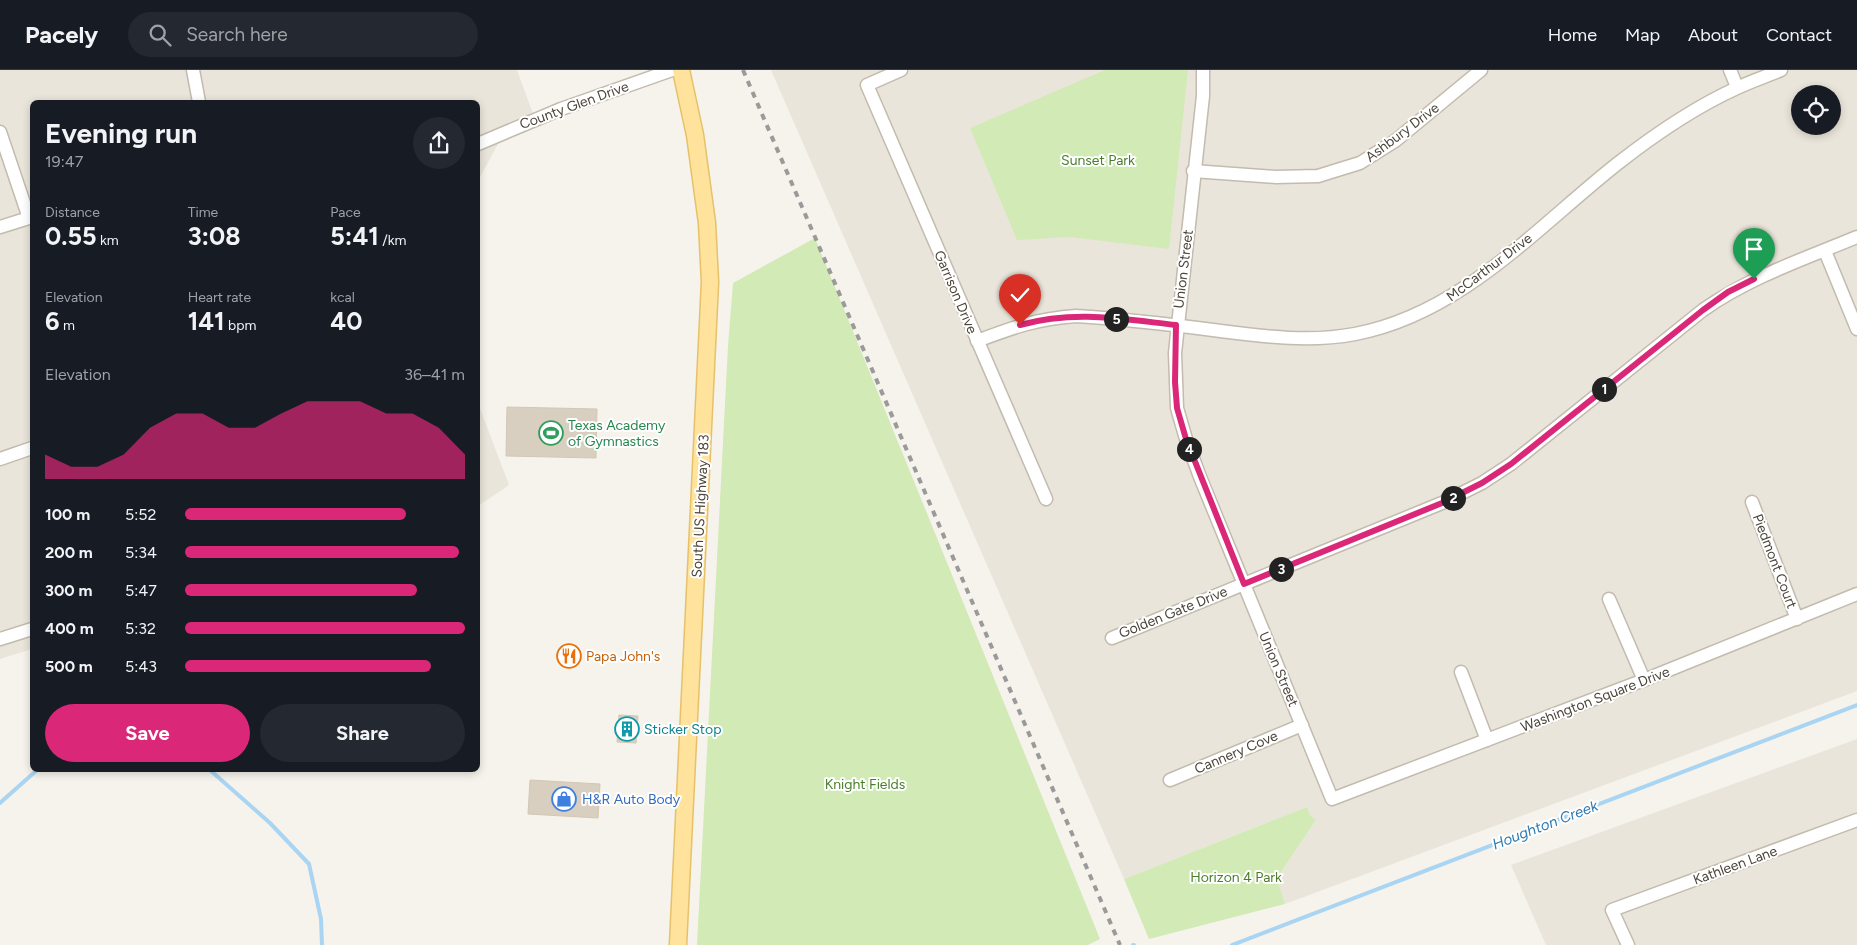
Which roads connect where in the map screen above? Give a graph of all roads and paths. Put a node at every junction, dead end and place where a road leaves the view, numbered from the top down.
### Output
1 (193, 70) edge
2 (672, 70) edge
3 (681, 70) edge
4 (901, 70) edge
5 (1203, 70) edge
6 (1481, 70) edge
7 (1730, 70) edge
8 (1781, 70) edge
9 (1738, 87) junction
10 (199, 100) edge
11 (0, 132) edge
12 (480, 143) edge
13 (1193, 171) junction
14 (30, 214) edge
15 (30, 217) edge
16 (0, 227) edge
17 (1857, 237) edge
18 (1825, 251) junction
19 (1176, 325) junction
20 (1857, 330) edge
21 (977, 342) junction
22 (30, 449) edge
23 (0, 459) edge
24 (1046, 499) dead end
25 (1752, 502) dead end
26 (1244, 584) junction
27 (1857, 594) edge
28 (1610, 599) dead end
29 (1797, 619) junction
30 (30, 630) edge
31 (1112, 638) dead end
32 (0, 640) edge
33 (1461, 672) dead end
34 (1644, 680) junction
35 (1302, 725) junction
36 (1487, 740) junction
37 (1170, 780) dead end
38 (1332, 799) joint
39 (1857, 820) edge
40 (678, 945) edge
41 (1628, 945) edge

1 - 10 street
2 - 12 street, County Glen Drive
3 - 40 main road, South US Highway 183
4 - 21 street, Garrison Drive
5 - 13 street, Union Street
6 - 13 street, Ashbury Drive
7 - 9 street
8 - 9 street, McCarthur Drive
9 - 19 street, McCarthur Drive
11 - 14 street
13 - 19 street, Union Street
15 - 16 street
17 - 18 street, Golden Gate Drive
18 - 20 street
18 - 26 street, Golden Gate Drive
19 - 21 street, McCarthur Drive
19 - 26 street, Union Street
21 - 24 street, Garrison Drive
22 - 23 street
25 - 29 street, Piedmont Court
26 - 31 street, Golden Gate Drive
26 - 35 street, Union Street
27 - 29 street, Washington Square Drive
28 - 34 street
29 - 34 street, Washington Square Drive
30 - 32 street
33 - 36 street
34 - 36 street, Washington Square Drive
35 - 37 street, Cannery Cove
35 - 38 street, Union Street
36 - 38 street, Washington Square Drive
39 - 41 street, Kathleen Lane

